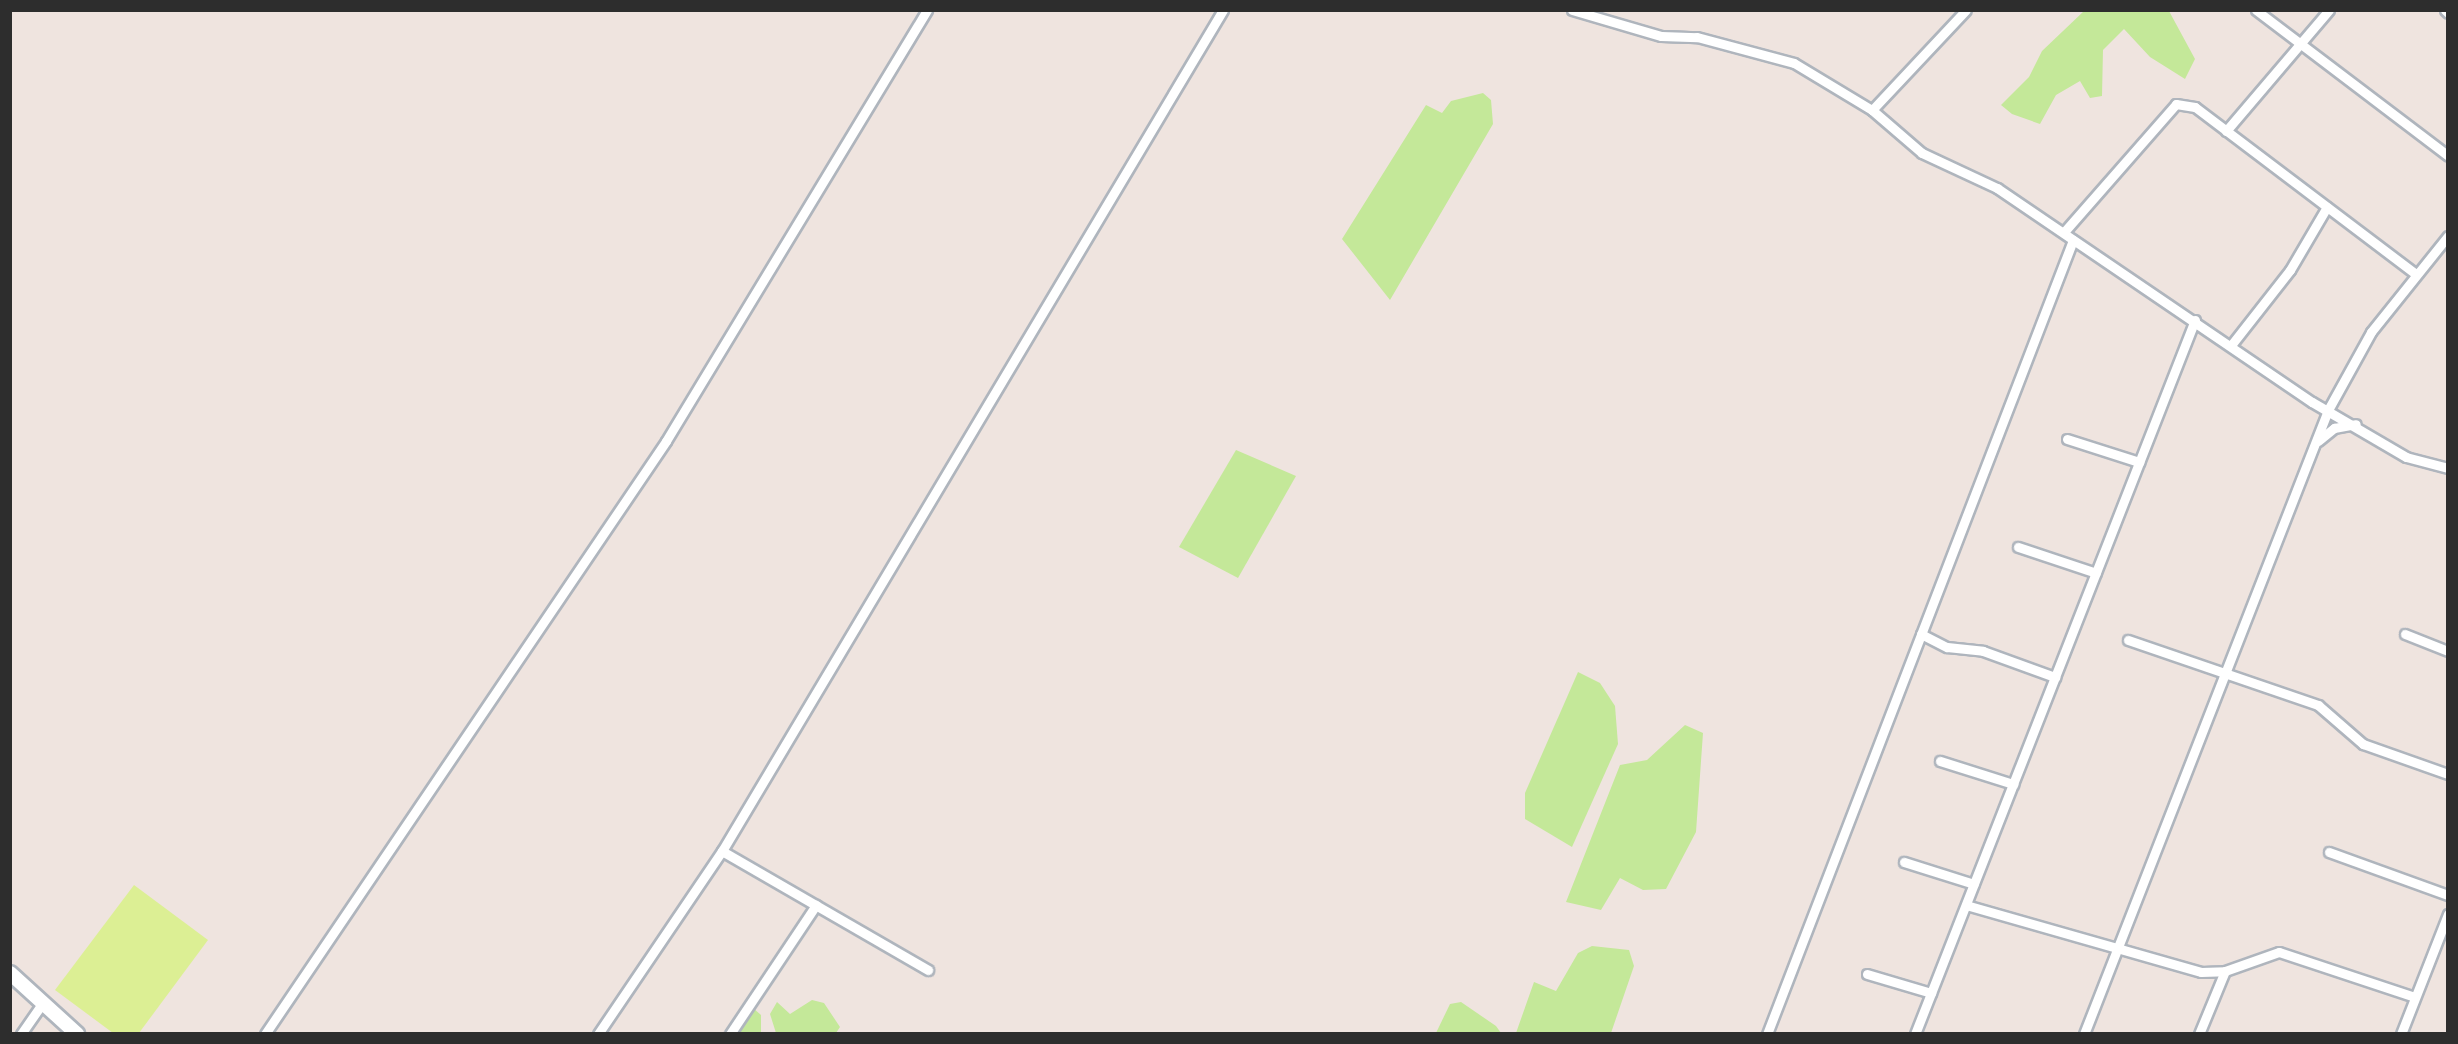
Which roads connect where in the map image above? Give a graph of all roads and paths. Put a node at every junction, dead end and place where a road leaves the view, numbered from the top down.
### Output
1 (927, 10) edge
2 (1222, 10) edge
3 (1572, 10) edge
4 (1966, 10) edge
5 (2256, 10) edge
6 (2329, 10) edge
7 (2300, 44) junction
8 (1872, 110) junction
9 (2226, 131) junction
10 (2448, 156) edge
11 (2327, 207) junction
12 (2064, 232) junction
13 (2448, 236) edge
14 (2073, 240) junction
15 (2416, 274) junction
16 (2195, 320) junction
17 (2232, 344) junction
18 (2328, 410) junction
19 (2355, 424) junction
20 (2067, 439) dead end
21 (2316, 442) junction
22 (2139, 462) junction
23 (2448, 468) edge
24 (2018, 547) dead end
25 (2096, 573) junction
26 (1921, 634) junction
27 (2405, 634) dead end
28 (2128, 640) dead end
29 (2448, 651) edge
30 (2225, 676) junction
31 (2055, 677) junction
32 (1940, 761) dead end
33 (2448, 774) edge
34 (2013, 784) junction
35 (722, 851) junction
36 (2328, 852) dead end
37 (1904, 862) dead end
38 (1974, 884) junction
39 (2448, 896) edge
40 (1966, 904) junction
41 (816, 905) junction
42 (2448, 914) edge
43 (2117, 952) junction
44 (928, 970) dead end
45 (2225, 970) junction
46 (10, 973) edge
47 (1867, 974) dead end
48 (1931, 993) junction
49 (2415, 997) junction
50 (44, 1001) junction
51 (21, 1034) edge
52 (77, 1034) edge
53 (265, 1034) edge
54 (598, 1034) edge
55 (730, 1034) edge
56 (1767, 1034) edge
57 (1915, 1034) edge
58 (2084, 1034) edge
59 (2199, 1034) edge
60 (2401, 1034) edge

1 - 53 street
2 - 35 street
3 - 8 street
4 - 8 street
5 - 7 street
6 - 7 street
7 - 9 street
7 - 10 street
8 - 12 street
9 - 11 street
9 - 12 street
11 - 15 street
11 - 17 street
12 - 14 street
13 - 15 street
14 - 16 street
14 - 26 street
15 - 18 street
16 - 17 street
16 - 22 street
17 - 18 street
18 - 19 street
18 - 21 street
19 - 21 street
19 - 23 street
20 - 22 street
21 - 30 street
22 - 25 street
24 - 25 street
25 - 31 street
26 - 31 street
26 - 56 street
27 - 29 street
28 - 30 street
30 - 33 street
30 - 43 street
31 - 34 street
32 - 34 street
34 - 38 street
35 - 41 street
35 - 54 street
36 - 39 street
37 - 38 street
38 - 40 street
40 - 43 street
40 - 48 street
41 - 44 street
41 - 55 street
42 - 49 street
43 - 45 street
43 - 58 street
45 - 49 street
45 - 59 street
46 - 50 street
47 - 48 street
48 - 57 street
49 - 60 street
50 - 51 street
50 - 52 street

